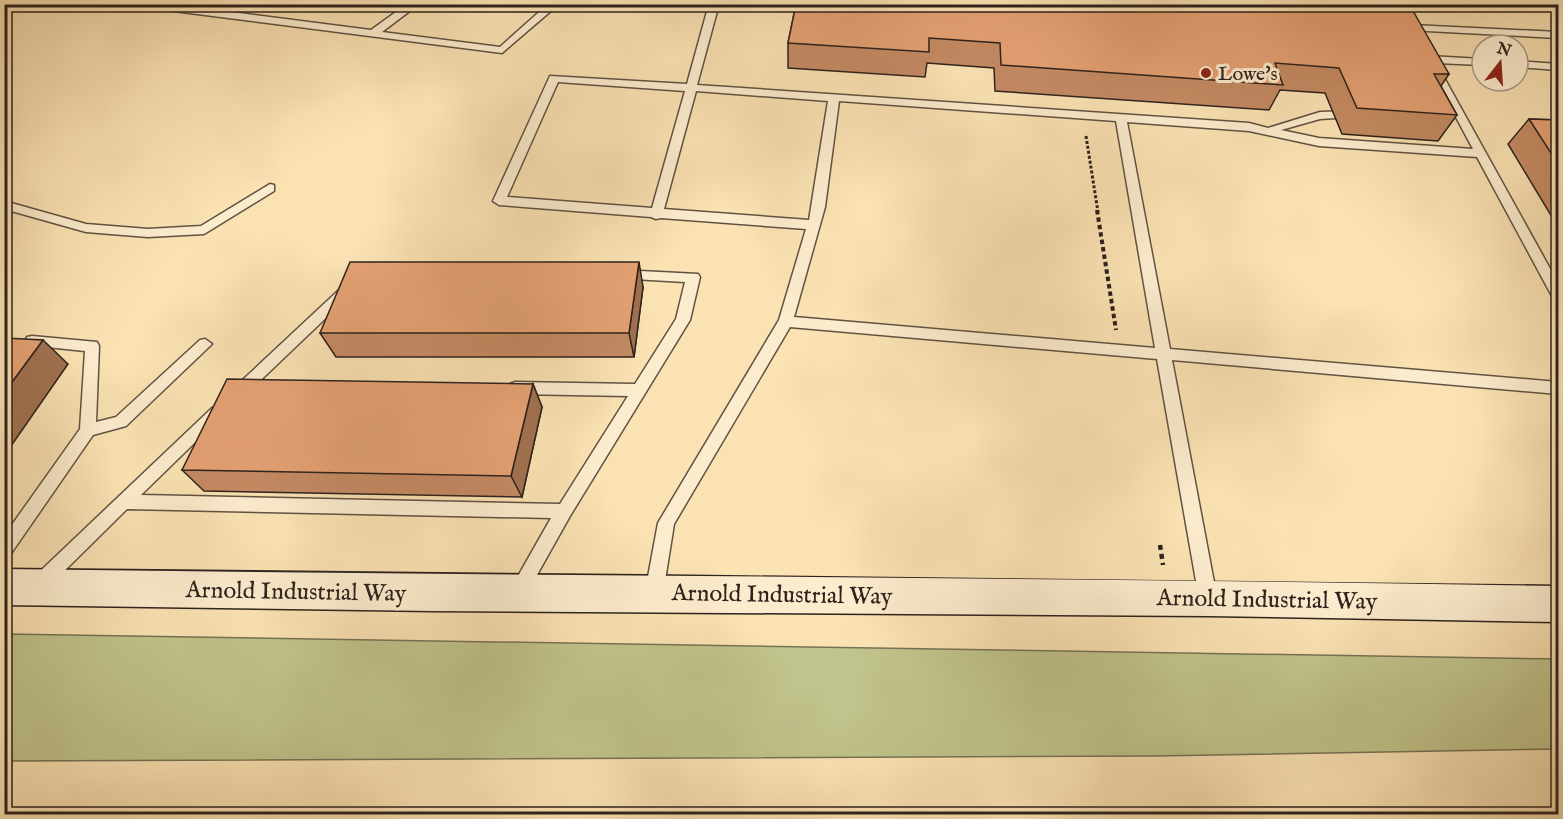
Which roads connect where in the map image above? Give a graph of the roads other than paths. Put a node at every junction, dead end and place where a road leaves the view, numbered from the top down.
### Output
1 (142, 4) edge
2 (414, 4) edge
3 (554, 4) edge
4 (714, 4) edge
5 (374, 33) junction
6 (1558, 35) edge
7 (1418, 39) junction
8 (1470, 58) edge
9 (1530, 65) edge
10 (1558, 66) edge
11 (690, 88) junction
12 (834, 99) junction
13 (1366, 115) edge
14 (1121, 118) junction
15 (1446, 120) edge
16 (1463, 121) junction
17 (1270, 132) junction
18 (1480, 153) junction
19 (270, 188) dead end
20 (4, 205) edge
21 (656, 215) junction
22 (813, 225) junction
23 (609, 275) edge
24 (354, 283) edge
25 (1558, 294) edge
26 (786, 321) junction
27 (32, 341) edge
28 (205, 344) dead end
29 (1165, 355) junction
30 (248, 383) junction
31 (272, 383) edge
32 (497, 388) edge
33 (1558, 388) edge
34 (640, 390) junction
35 (88, 430) junction
36 (123, 501) junction
37 (564, 511) junction
38 (4, 550) edge
39 (20, 587) edge
40 (517, 593) junction
41 (654, 593) junction
42 (1208, 598) junction
43 (1558, 604) edge

1 - 5 lane
2 - 5 lane
3 - 5 lane
4 - 11 lane
6 - 7 lane
7 - 8 lane
7 - 16 lane
9 - 10 lane
11 - 12 lane
11 - 21 lane
11 - 21 lane
12 - 14 lane
12 - 22 lane
13 - 17 lane
14 - 17 lane
14 - 29 lane
15 - 16 lane
16 - 18 lane
17 - 18 lane
18 - 25 lane
19 - 20 lane
21 - 22 lane
22 - 26 lane
23 - 34 lane
24 - 30 lane
26 - 29 lane
26 - 41 lane
27 - 35 lane
28 - 35 lane
29 - 33 lane
29 - 42 lane
30 - 31 lane
30 - 36 lane
32 - 34 lane
34 - 37 lane
35 - 38 lane
36 - 37 lane
36 - 39 lane
37 - 40 lane
39 - 40 street, Arnold Industrial Way
40 - 41 street, Arnold Industrial Way
41 - 42 street, Arnold Industrial Way
42 - 43 street, Arnold Industrial Way

